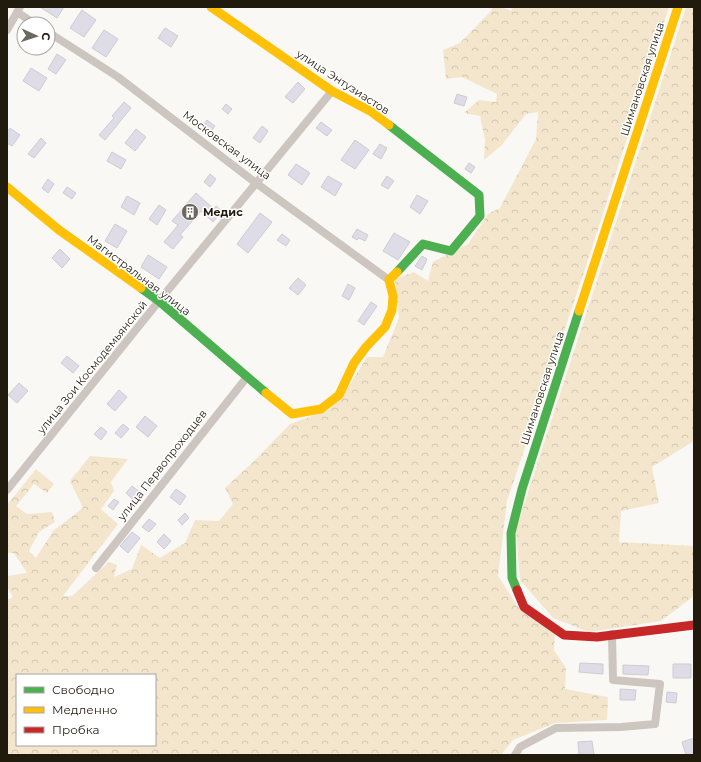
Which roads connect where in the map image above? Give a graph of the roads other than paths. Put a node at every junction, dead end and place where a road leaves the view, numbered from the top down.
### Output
1 (211, 7) edge
2 (678, 7) edge
3 (18, 10) edge
4 (7, 30) edge
5 (56, 37) edge
6 (332, 91) junction
7 (256, 183) junction
8 (7, 187) edge
9 (389, 280) junction
10 (159, 301) junction
11 (247, 378) junction
12 (7, 490) edge
13 (96, 568) dead end
14 (694, 625) edge
15 (612, 634) junction
16 (515, 755) edge

1 - 6 street, улица Энтузиастов
2 - 15 street, Шимановская улица
3 - 4 street
5 - 7 street, Московская улица
6 - 7 street, улица Зои Космодемьянской
6 - 9 street, улица Энтузиастов
7 - 9 street, Московская улица
7 - 10 street, улица Зои Космодемьянской
8 - 10 street, Магистральная улица
9 - 11 street, Магистральная улица
10 - 11 street, Магистральная улица
10 - 12 street, улица Зои Космодемьянской
11 - 13 street, улица Первопроходцев
14 - 15 street, Шимановская улица
15 - 16 street

